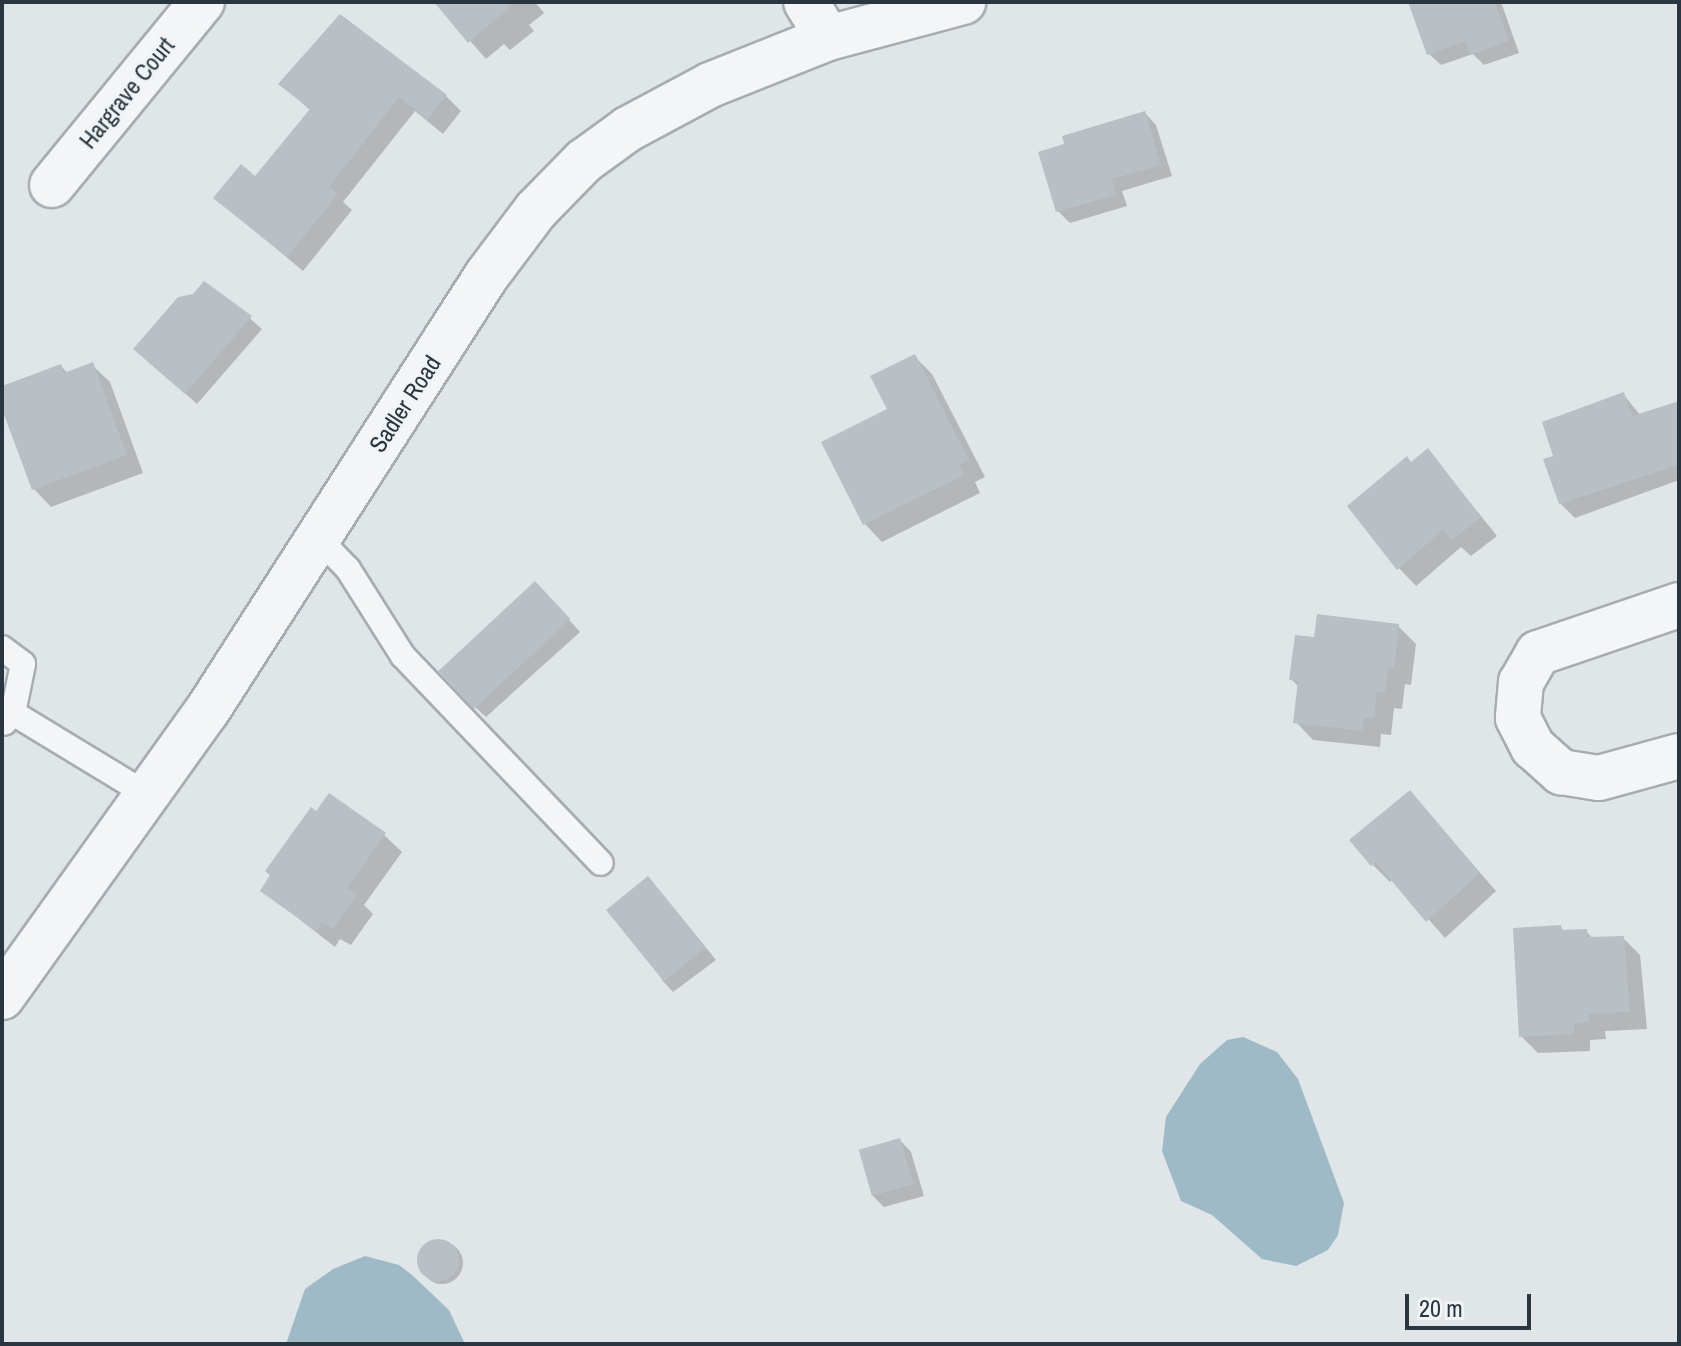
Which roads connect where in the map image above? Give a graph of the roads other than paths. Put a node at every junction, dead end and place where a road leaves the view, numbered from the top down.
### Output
1 (202, 2) edge
2 (963, 2) edge
3 (817, 20) edge
4 (52, 185) dead end
5 (318, 538) junction
6 (1679, 605) edge
7 (2, 648) edge
8 (8, 720) edge
9 (1679, 756) edge
10 (148, 795) junction
11 (601, 863) dead end
12 (2, 997) edge

1 - 4 street, Hargrave Court
2 - 3 street, Sadler Road
3 - 5 street, Sadler Road
5 - 10 street, Sadler Road
5 - 11 lane
6 - 9 street
7 - 8 lane
8 - 10 lane
10 - 12 street, Sadler Road

